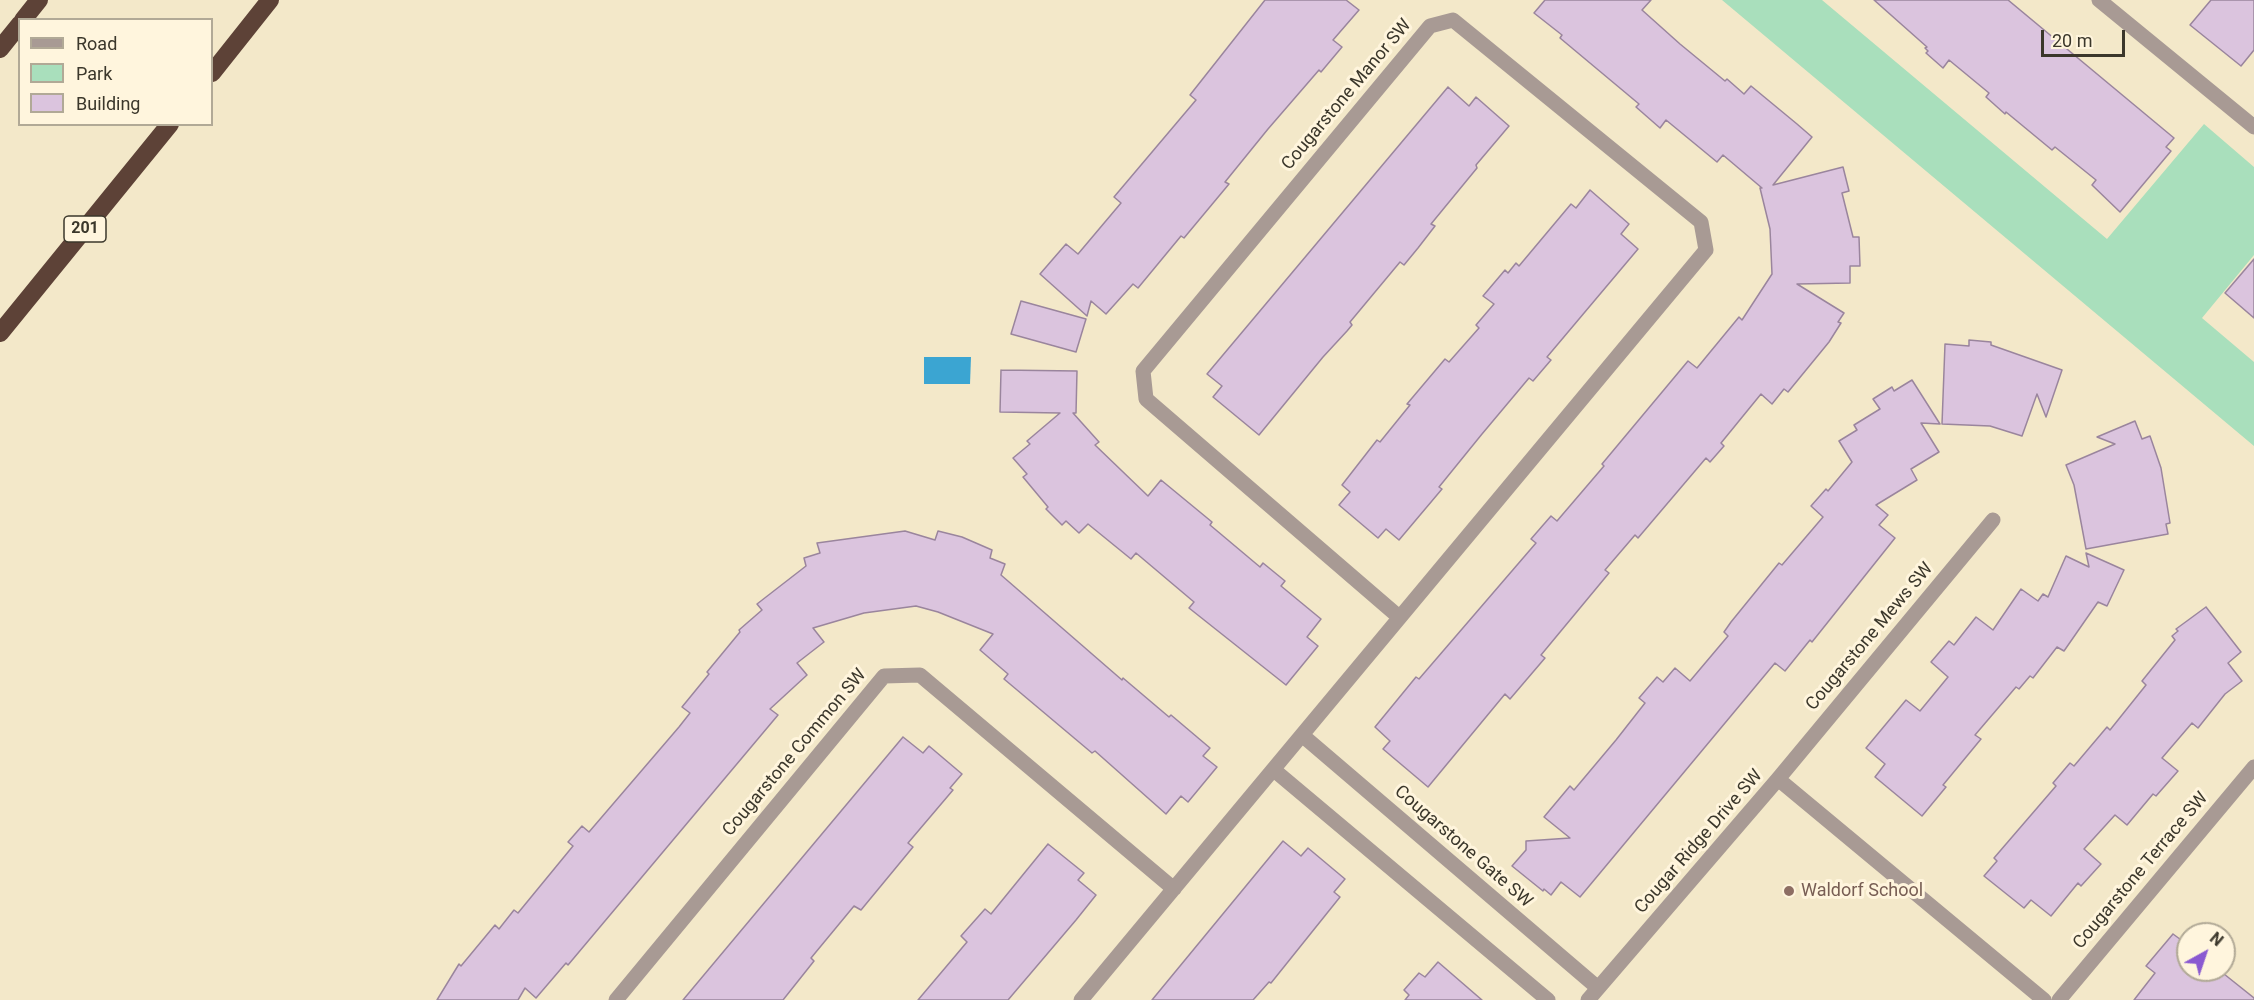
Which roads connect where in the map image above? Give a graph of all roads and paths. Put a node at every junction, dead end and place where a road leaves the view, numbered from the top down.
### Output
1 (39, 0) edge
2 (270, 0) edge
3 (2099, 0) edge
4 (25, 18) edge
5 (18, 26) edge
6 (0, 49) edge
7 (213, 72) edge
8 (168, 126) edge
9 (2254, 128) edge
10 (0, 333) edge
11 (1993, 520) dead end
12 (1399, 617) junction
13 (1302, 735) junction
14 (2254, 767) edge
15 (1274, 770) junction
16 (1778, 779) junction
17 (1174, 889) junction
18 (1593, 994) edge
19 (616, 1000) edge
20 (1082, 1000) edge
21 (1548, 1000) edge
22 (2044, 1000) edge
23 (2060, 1000) edge

1 - 4 highway
2 - 7 highway
3 - 9 street
5 - 6 highway
8 - 10 highway, 201
11 - 16 street, Cougarstone Mews SW
12 - 12 street, Cougarstone Manor SW
12 - 13 street, Cougarstone Manor SW
13 - 15 street, Cougarstone Manor SW
13 - 18 street, Cougarstone Gate SW
14 - 23 street, Cougarstone Terrace SW
15 - 17 street
15 - 21 street
16 - 18 street, Cougar Ridge Drive SW
16 - 22 street, Cougar Ridge Drive SW
17 - 19 street, Cougarstone Common SW
17 - 20 street

